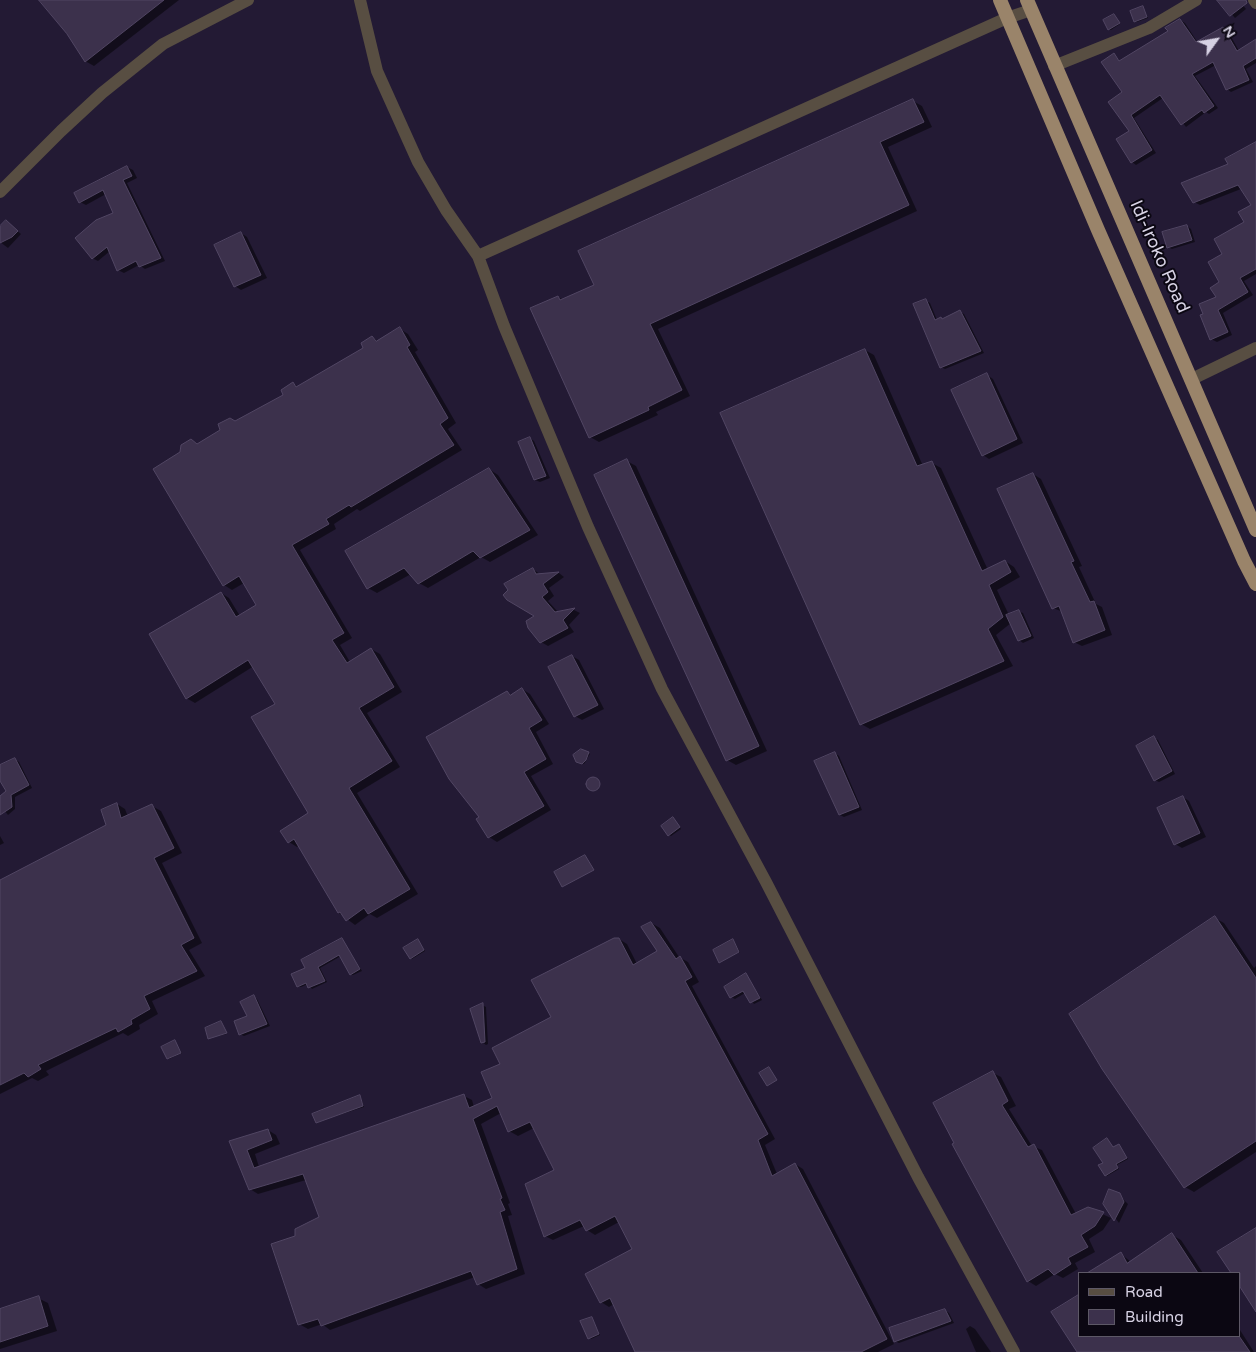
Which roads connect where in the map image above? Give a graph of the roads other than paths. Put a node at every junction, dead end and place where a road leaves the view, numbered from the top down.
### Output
1 (248, 0) edge
2 (360, 0) edge
3 (1000, 0) edge
4 (1196, 0) edge
5 (1029, 5) edge
6 (1007, 18) junction
7 (1054, 66) junction
8 (0, 192) edge
9 (478, 256) junction
10 (1256, 348) edge
11 (1192, 378) junction
12 (1256, 530) edge
13 (1256, 584) edge
14 (1014, 1352) edge

1 - 8 street
2 - 9 street
3 - 6 highway
4 - 7 street
5 - 6 street
5 - 7 highway, Idi-Iroko Road
6 - 9 street
6 - 13 highway
7 - 11 highway, Idi-Iroko Road
9 - 14 street
10 - 11 street
11 - 12 highway, Idi-Iroko Road

